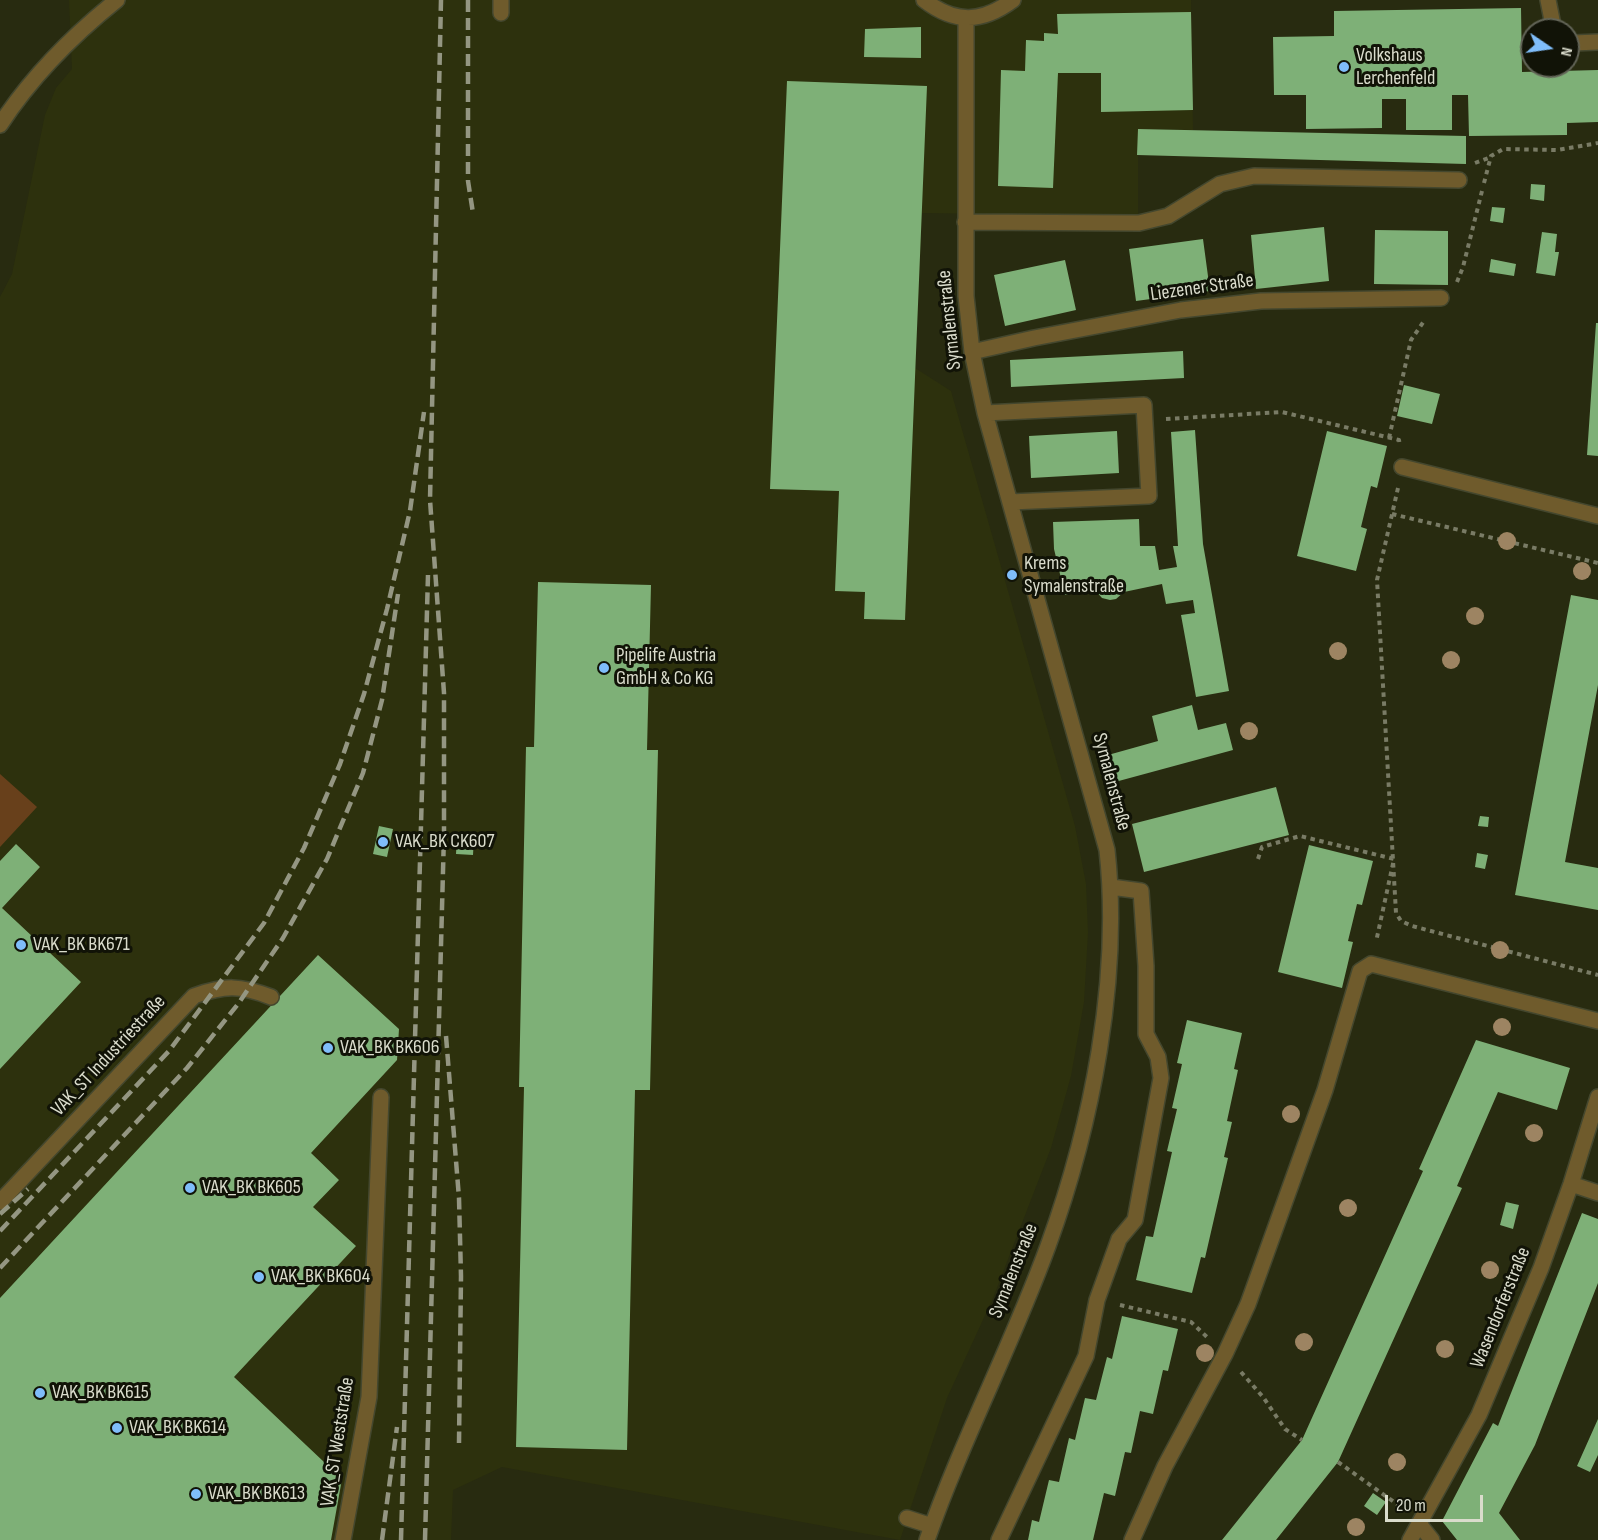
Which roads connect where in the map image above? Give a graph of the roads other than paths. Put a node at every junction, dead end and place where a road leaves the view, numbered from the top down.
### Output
1 (117, 0) edge
2 (924, 0) edge
3 (1013, 0) edge
4 (1548, 0) edge
5 (966, 18) junction
6 (1552, 18) edge
7 (1598, 42) edge
8 (1580, 43) edge
9 (0, 125) edge
10 (1459, 180) dead end
11 (965, 222) junction
12 (1441, 298) road end
13 (972, 352) junction
14 (985, 413) junction
15 (1402, 467) road end
16 (1010, 502) junction
17 (1598, 516) edge
18 (1111, 887) junction
19 (271, 997) dead end
20 (1598, 1021) edge
21 (381, 1097) dead end
22 (1598, 1097) edge
23 (1571, 1184) junction
24 (1598, 1192) edge
25 (0, 1202) edge
26 (907, 1518) dead end
27 (1420, 1525) junction
28 (929, 1533) edge
29 (343, 1540) edge
30 (999, 1540) edge
31 (1132, 1540) edge
32 (1410, 1540) edge
33 (1432, 1540) edge

1 - 9 street
2 - 5 street
3 - 5 street
4 - 6 street
5 - 11 street, Symalenstraße
7 - 8 street
10 - 11 street
11 - 13 street, Symalenstraße
12 - 13 street, Liezener Straße
13 - 14 street, Symalenstraße
14 - 16 street, Symalenstraße
14 - 16 street
15 - 17 street
16 - 18 street, Symalenstraße
18 - 28 street, Symalenstraße
18 - 30 street
19 - 25 street, VAK_ST Industriestraße
20 - 31 street
21 - 29 street, VAK_ST Weststraße
22 - 23 street, Wasendorferstraße
23 - 24 street
23 - 27 street, Wasendorferstraße
26 - 28 street
27 - 32 street, Wasendorferstraße
27 - 33 street

